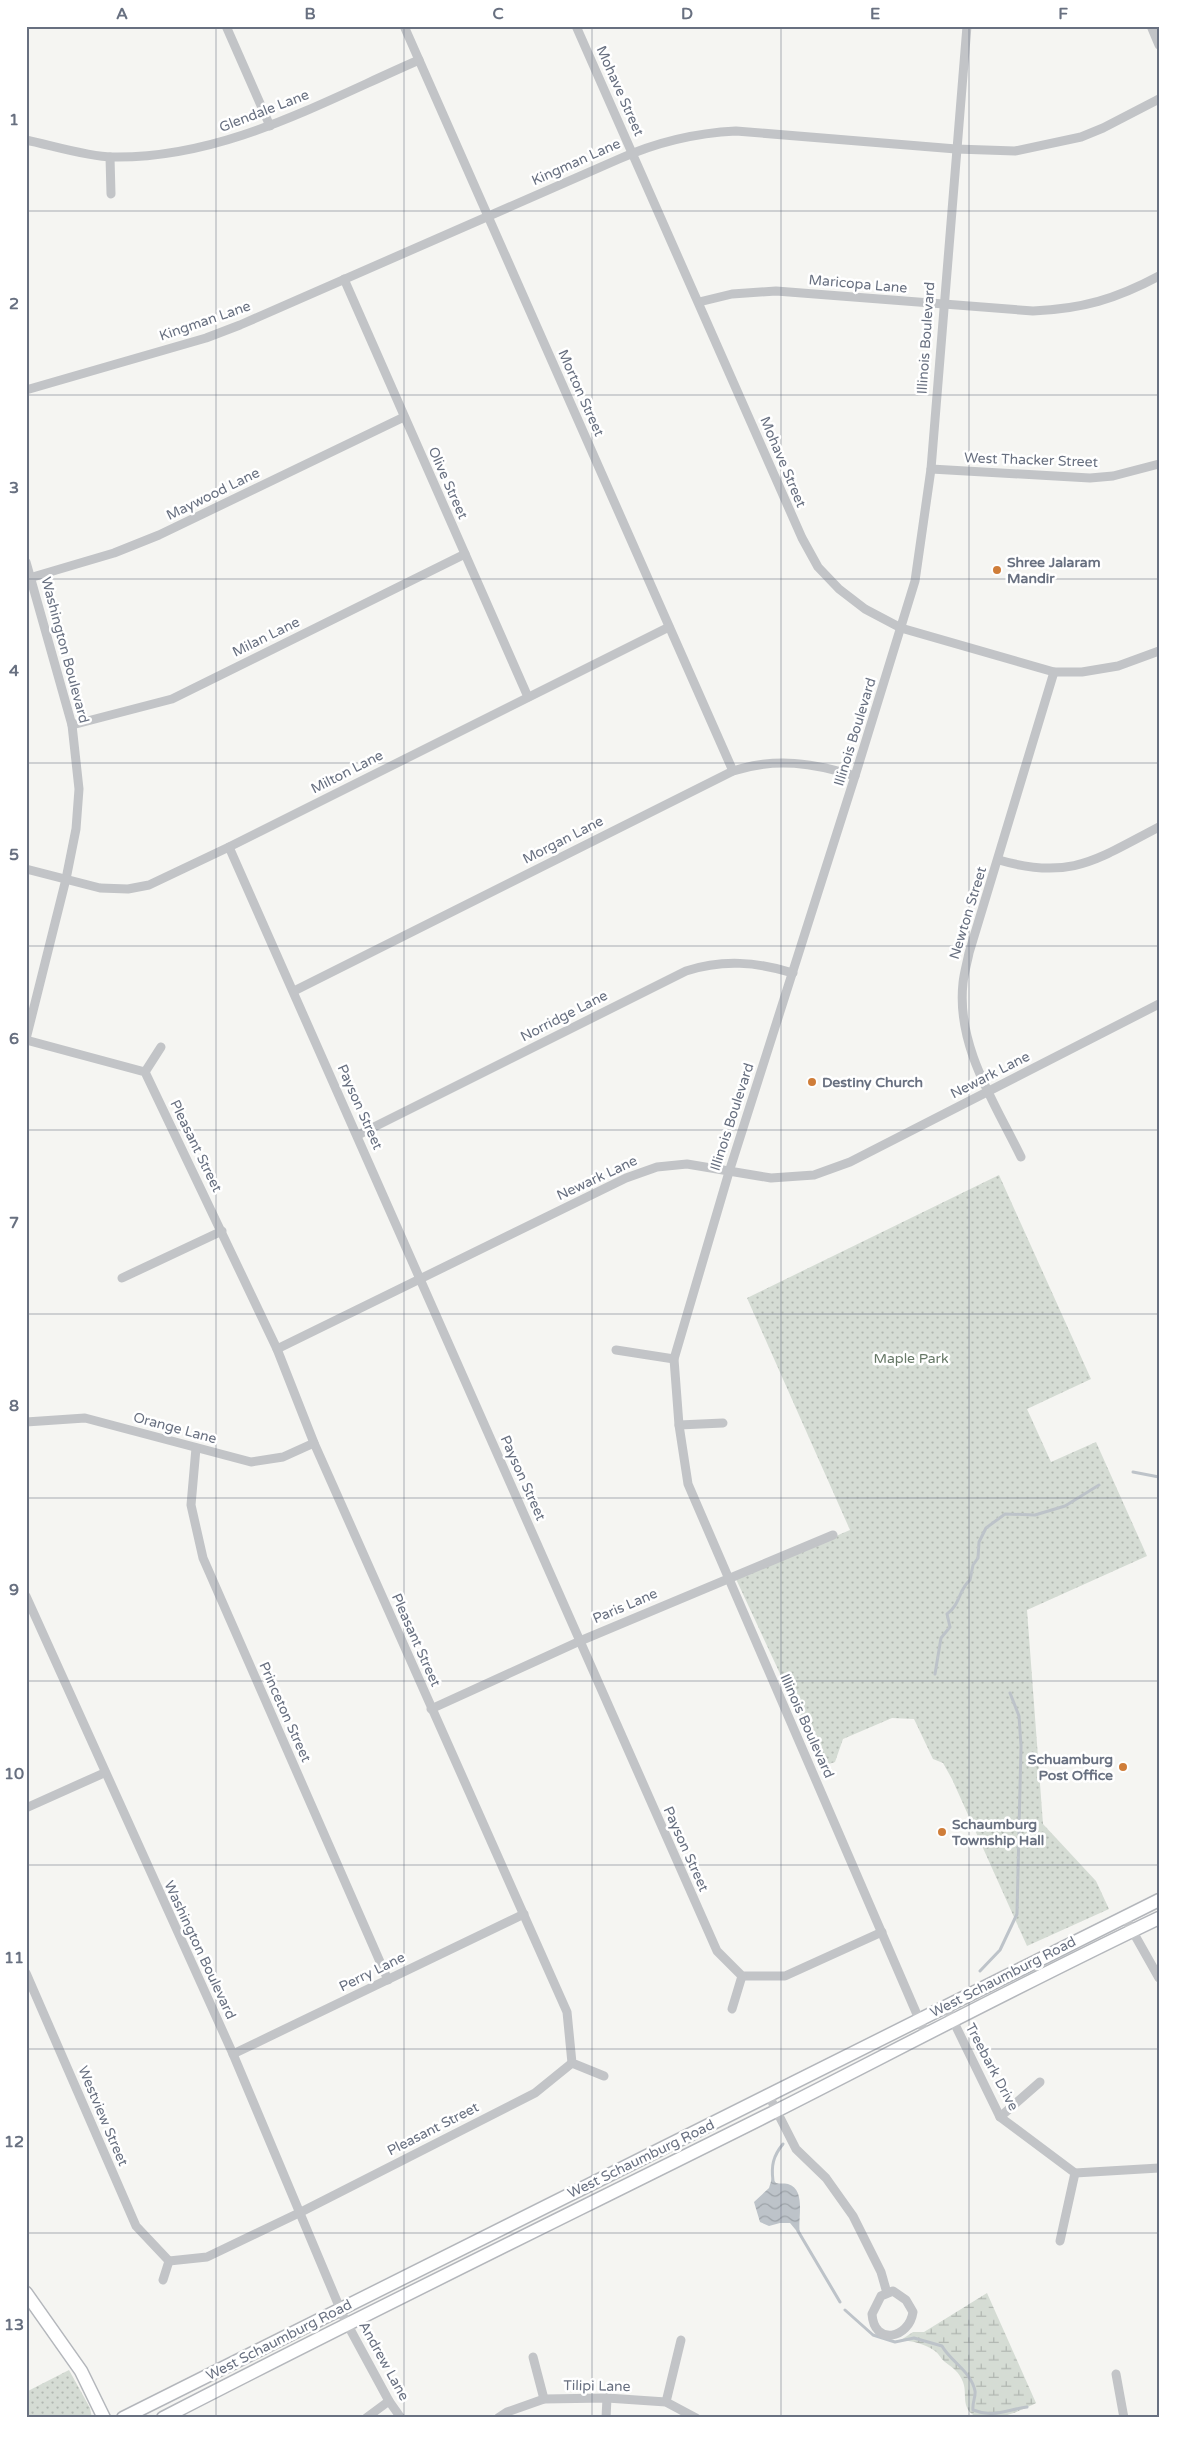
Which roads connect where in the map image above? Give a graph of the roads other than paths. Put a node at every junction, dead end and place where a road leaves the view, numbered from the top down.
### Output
1 (226, 26) edge
2 (404, 26) edge
3 (576, 26) edge
4 (967, 26) edge
5 (1151, 26) edge
6 (1159, 45) edge
7 (419, 60) junction
8 (1159, 99) edge
9 (270, 126) junction
10 (26, 140) edge
11 (956, 149) junction
12 (632, 153) junction
13 (110, 157) junction
14 (111, 194) dead end
15 (488, 216) junction
16 (1159, 276) edge
17 (344, 279) junction
18 (699, 302) junction
19 (942, 305) junction
20 (26, 390) edge
21 (404, 417) junction
22 (1159, 464) edge
23 (930, 469) junction
24 (465, 554) junction
25 (26, 562) edge
26 (28, 579) edge
27 (669, 627) junction
28 (900, 628) junction
29 (1159, 651) edge
30 (1054, 672) junction
31 (528, 697) junction
32 (72, 725) junction
33 (733, 771) junction
34 (856, 776) junction
35 (1159, 827) edge
36 (229, 847) junction
37 (999, 860) junction
38 (26, 869) edge
39 (66, 879) junction
40 (793, 973) junction
41 (294, 990) junction
42 (1159, 1004) edge
43 (26, 1039) edge
44 (161, 1047) dead end
45 (145, 1072) junction
46 (989, 1090) junction
47 (358, 1135) junction
48 (1021, 1157) dead end
49 (729, 1172) junction
50 (222, 1231) junction
51 (122, 1278) dead end
52 (421, 1279) junction
53 (277, 1348) junction
54 (616, 1350) dead end
55 (674, 1359) junction
56 (26, 1422) edge
57 (723, 1423) dead end
58 (679, 1425) junction
59 (314, 1443) junction
60 (196, 1448) junction
61 (833, 1535) dead end
62 (728, 1578) junction
63 (26, 1596) edge
64 (580, 1641) junction
65 (431, 1709) junction
66 (104, 1773) junction
67 (26, 1808) edge
68 (1159, 1900) edge
69 (524, 1914) junction
70 (1124, 1916) junction
71 (1159, 1918) edge
72 (1132, 1930) junction
73 (882, 1932) junction
74 (26, 1973) edge
75 (742, 1976) junction
76 (1159, 1978) edge
77 (388, 1980) junction
78 (946, 2006) junction
79 (732, 2009) dead end
80 (920, 2019) junction
81 (951, 2020) junction
82 (925, 2033) junction
83 (233, 2054) junction
84 (572, 2063) junction
85 (604, 2076) dead end
86 (1040, 2082) dead end
87 (769, 2096) junction
88 (776, 2111) junction
89 (1000, 2117) junction
90 (1159, 2168) edge
91 (1075, 2173) junction
92 (301, 2212) junction
93 (1060, 2241) dead end
94 (170, 2261) junction
95 (163, 2280) dead end
96 (26, 2293) edge
97 (887, 2293) junction
98 (344, 2316) junction
99 (681, 2340) dead end
100 (533, 2358) dead end
101 (1116, 2374) dead end
102 (607, 2398) junction
103 (544, 2399) junction
104 (389, 2401) junction
105 (666, 2402) junction
106 (104, 2418) edge
107 (123, 2418) edge
108 (163, 2418) edge
109 (366, 2418) edge
110 (401, 2418) edge
111 (498, 2418) edge
112 (606, 2418) edge
113 (696, 2418) edge
114 (1124, 2418) edge

1 - 9 street
2 - 7 street, Morton Street
3 - 12 street, Mohave Street
4 - 11 street, Illinois Boulevard
5 - 6 street
7 - 9 street, Glendale Lane
7 - 15 street, Morton Street
8 - 11 street, Kingman Lane
9 - 13 street, Glendale Lane
10 - 13 street, Glendale Lane
11 - 12 street, Kingman Lane
11 - 19 street, Illinois Boulevard
12 - 15 street, Kingman Lane
12 - 18 street, Mohave Street
13 - 14 street
15 - 17 street, Kingman Lane
15 - 27 street, Morton Street
16 - 19 street, Maricopa Lane
17 - 20 street, Kingman Lane
17 - 21 street, Olive Street
18 - 19 street, Maricopa Lane
18 - 28 street, Mohave Street
19 - 23 street, Illinois Boulevard
21 - 24 street, Olive Street
21 - 26 street, Maywood Lane
22 - 23 street, West Thacker Street
23 - 28 street, Illinois Boulevard
24 - 31 street, Olive Street
24 - 32 street, Milan Lane
25 - 26 street, Washington Boulevard
26 - 32 street, Washington Boulevard
27 - 31 street, Milton Lane
27 - 33 street, Morton Street
28 - 30 street, Mohave Street
28 - 34 street, Illinois Boulevard
29 - 30 street, Mohave Street
30 - 37 street, Newton Street
31 - 36 street, Milton Lane
32 - 39 street, Washington Boulevard
33 - 34 street, Morgan Lane
33 - 41 street, Morgan Lane
34 - 40 street, Illinois Boulevard
35 - 37 street
36 - 39 street, Milton Lane
36 - 41 street, Payson Street
37 - 46 street, Newton Street
38 - 39 street, Milton Lane
39 - 43 street, Washington Boulevard
40 - 47 street, Norridge Lane
40 - 49 street, Illinois Boulevard
41 - 47 street, Payson Street
42 - 46 street, Newark Lane
43 - 45 street
44 - 45 street
45 - 50 street, Pleasant Street
46 - 48 street, Newton Street
46 - 49 street, Newark Lane
47 - 52 street, Payson Street
49 - 52 street, Newark Lane
49 - 55 street, Illinois Boulevard
50 - 51 street
50 - 53 street, Pleasant Street
52 - 53 street, Newark Lane
52 - 64 street, Payson Street
53 - 59 street, Pleasant Street
54 - 55 street
55 - 58 street, Illinois Boulevard
56 - 60 street, Orange Lane
57 - 58 street
58 - 62 street, Illinois Boulevard
59 - 60 street, Orange Lane
59 - 65 street, Pleasant Street
60 - 77 street, Princeton Street
61 - 62 street, Paris Lane
62 - 64 street, Paris Lane
62 - 73 street, Illinois Boulevard
63 - 66 street, Washington Boulevard
64 - 65 street, Paris Lane
64 - 75 street, Payson Street
65 - 69 street, Pleasant Street
66 - 67 street
66 - 83 street, Washington Boulevard
68 - 70 main road, West Schaumburg Road
69 - 77 street, Perry Lane
69 - 84 street, Pleasant Street
70 - 72 street
70 - 78 main road, West Schaumburg Road
71 - 72 main road, West Schaumburg Road
72 - 76 street
72 - 81 main road, West Schaumburg Road
73 - 75 street
73 - 80 street, Illinois Boulevard
74 - 94 street, Westview Street
75 - 79 street
77 - 83 street, Perry Lane
78 - 80 main road, West Schaumburg Road
78 - 81 street, Treebark Drive
80 - 82 street, Illinois Boulevard
80 - 87 main road, West Schaumburg Road
81 - 82 main road, West Schaumburg Road
81 - 89 street, Treebark Drive
82 - 88 main road, West Schaumburg Road
83 - 92 street, Washington Boulevard
84 - 85 street
84 - 92 street, Pleasant Street
86 - 89 street
87 - 88 street
87 - 98 main road, West Schaumburg Road
88 - 97 street
88 - 98 main road, West Schaumburg Road
89 - 91 street, Treebark Drive
90 - 91 street
91 - 93 street
92 - 94 street
92 - 98 street, Washington Boulevard
94 - 95 street
96 - 106 main road
97 - 97 street
98 - 104 street, Andrew Lane
98 - 107 main road, West Schaumburg Road
98 - 108 main road, West Schaumburg Road
99 - 105 street
100 - 103 street
101 - 114 street
102 - 103 street, Tilipi Lane
102 - 105 street, Tilipi Lane
102 - 112 street
103 - 111 street, Tilipi Lane
104 - 109 street
104 - 110 street, Andrew Lane
105 - 113 street, Tilipi Lane

